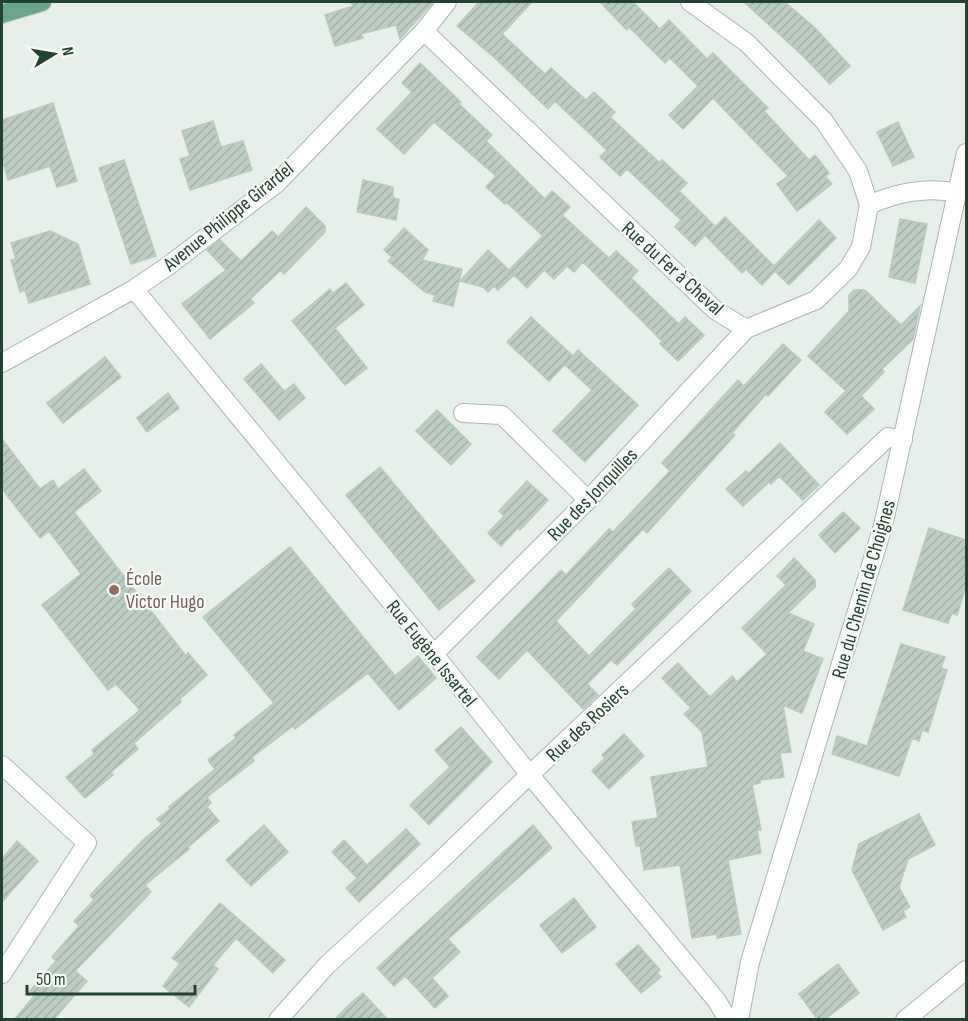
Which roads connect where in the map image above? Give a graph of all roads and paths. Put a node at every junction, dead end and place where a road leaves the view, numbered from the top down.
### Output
1 (42, 2) edge
2 (447, 2) edge
3 (690, 2) edge
4 (2, 14) edge
5 (424, 31) junction
6 (966, 153) edge
7 (957, 193) junction
8 (869, 205) junction
9 (134, 289) junction
10 (746, 329) junction
11 (2, 363) edge
12 (463, 413) dead end
13 (903, 440) junction
14 (588, 500) junction
15 (434, 654) junction
16 (2, 765) edge
17 (530, 775) junction
18 (966, 970) edge
19 (2, 974) edge
20 (278, 1020) edge
21 (728, 1020) edge
22 (739, 1020) edge
23 (905, 1020) edge

1 - 4 main road
2 - 5 street, Avenue Philippe Girardel
3 - 8 street
5 - 9 street, Avenue Philippe Girardel
5 - 10 street, Rue du Fer à Cheval
6 - 7 street, Rue du Chemin de Choignes
7 - 8 street
7 - 13 street, Rue du Chemin de Choignes
8 - 10 street
9 - 11 street, Avenue Philippe Girardel
9 - 15 street, Rue Eugène Issartel
10 - 14 street, Rue des Jonquilles
12 - 14 street
13 - 17 street, Rue des Rosiers
13 - 22 street, Rue du Chemin de Choignes
14 - 15 street, Rue des Jonquilles
15 - 17 street, Rue Eugène Issartel
16 - 19 street
17 - 20 street, Rue des Rosiers
17 - 21 street, Rue Eugène Issartel
18 - 23 street

